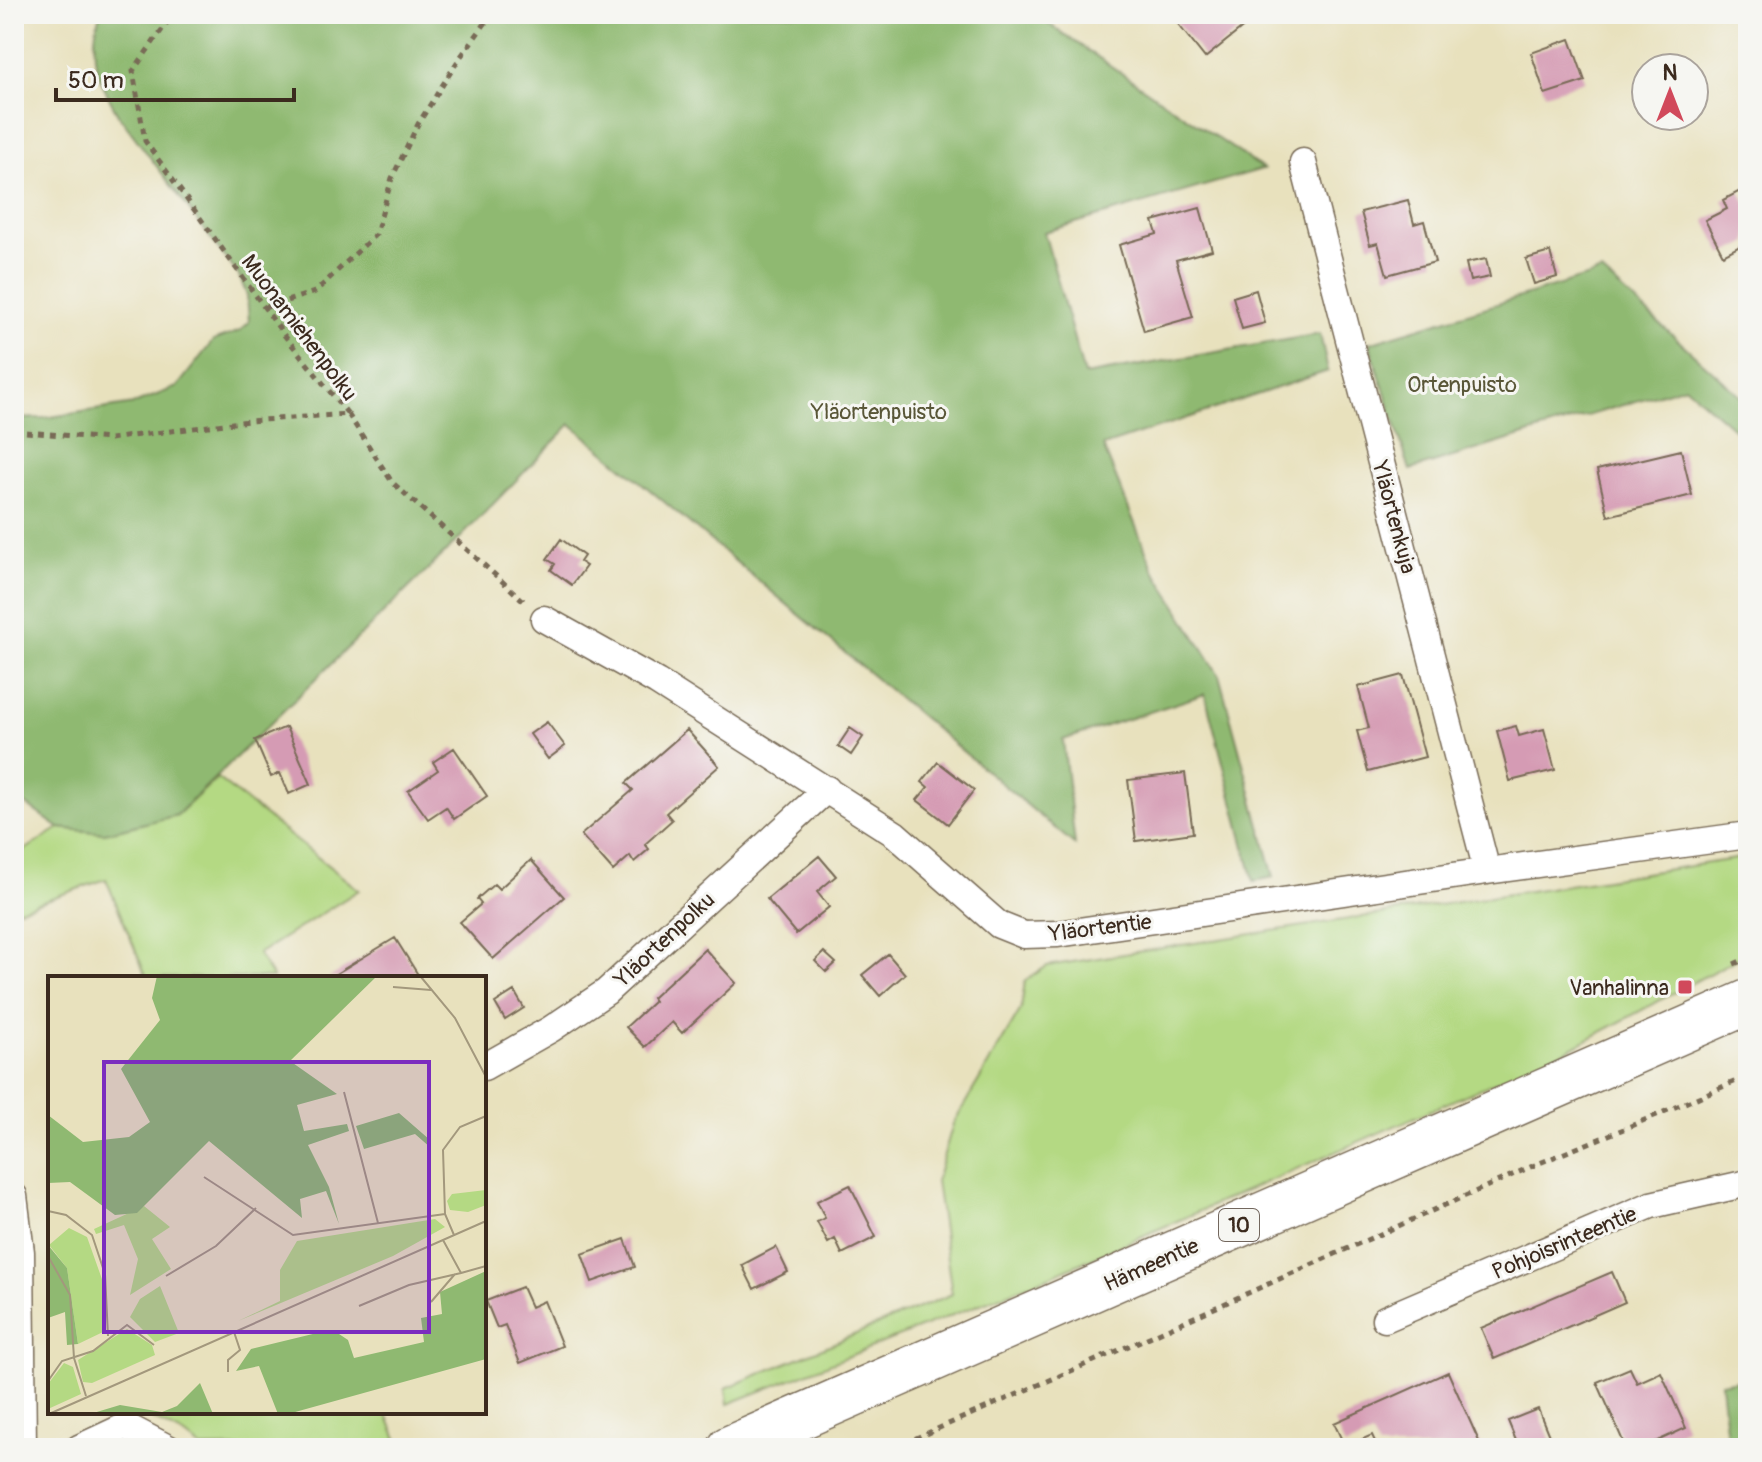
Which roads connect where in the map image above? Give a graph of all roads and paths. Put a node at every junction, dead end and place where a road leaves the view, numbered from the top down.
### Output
1 (173, 14) edge
2 (492, 14) edge
3 (1303, 162) dead end
4 (264, 308) junction
5 (348, 414) junction
6 (14, 431) edge
7 (544, 619) joint
8 (827, 789) junction
9 (1748, 835) edge
10 (1487, 871) junction
11 (1748, 1002) edge
12 (486, 1066) edge
13 (1748, 1076) edge
14 (1748, 1183) edge
15 (14, 1196) edge
16 (1385, 1319) dead end
17 (23, 1448) edge
18 (79, 1448) edge
19 (168, 1448) edge
20 (730, 1448) edge
21 (893, 1448) edge

1 - 4 path, Muonamiehenpolku
2 - 4 path
3 - 10 street, Yläortenkuja
4 - 5 path, Muonamiehenpolku
5 - 6 path, Muonamiehenpolku
5 - 7 path
7 - 8 street, Yläortentie
8 - 10 street, Yläortentie
8 - 12 street, Yläortenpolku
9 - 10 street, Yläortentie
11 - 20 highway, Hämeentie / 10
13 - 21 path
14 - 16 street, Pohjoisrinteentie
15 - 17 street
18 - 19 street

